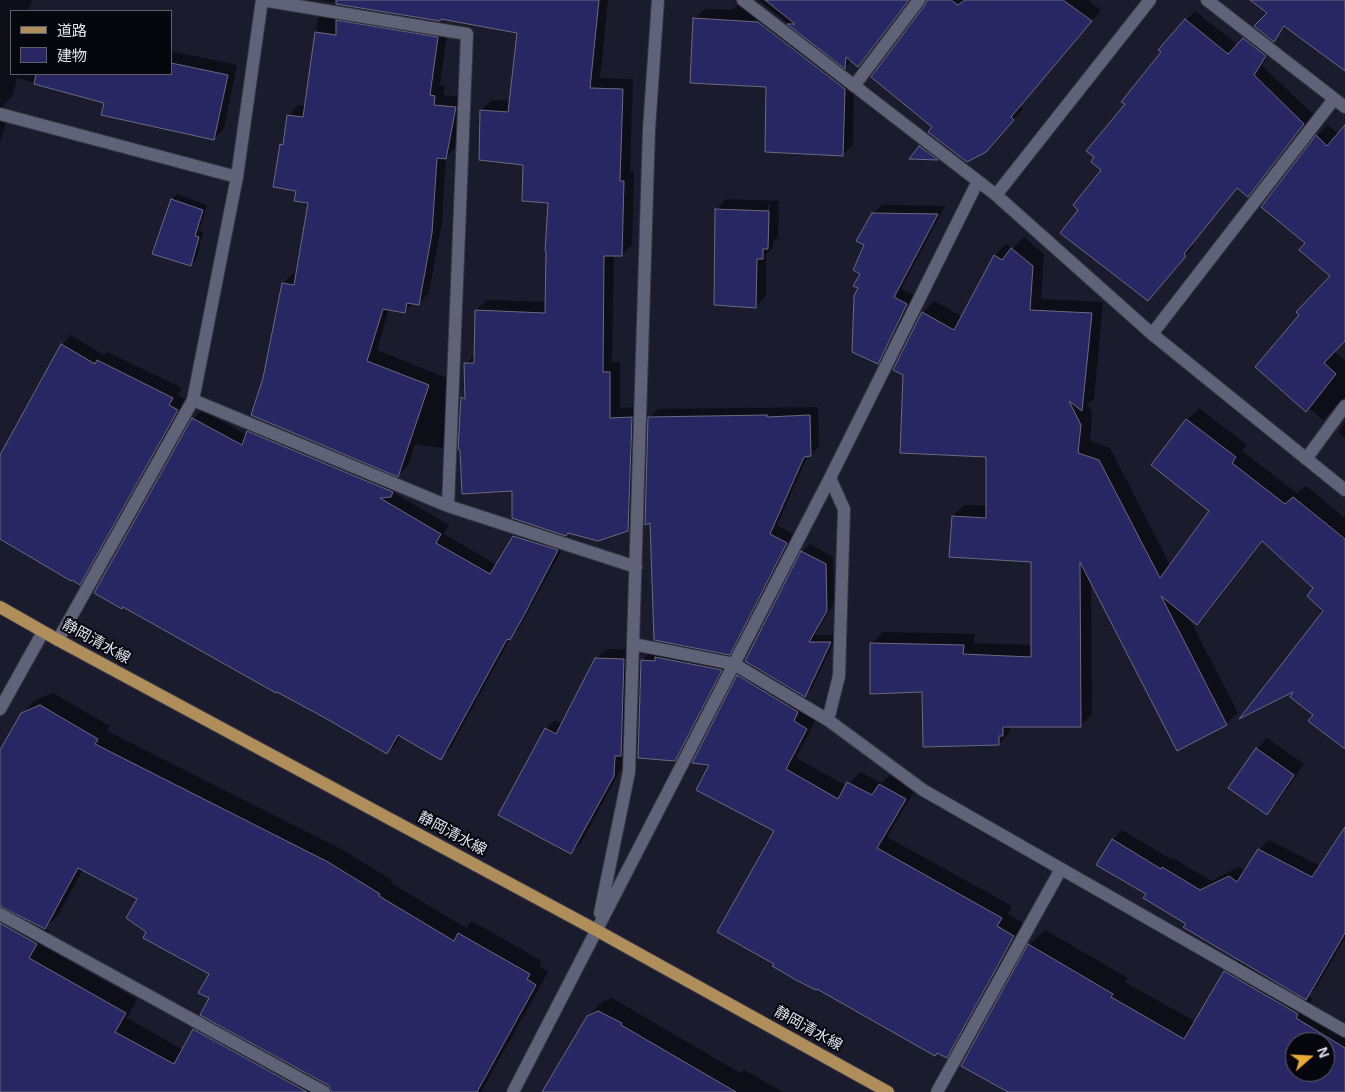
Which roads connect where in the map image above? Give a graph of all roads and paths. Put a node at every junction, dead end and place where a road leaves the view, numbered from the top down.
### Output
1 (262, 0) edge
2 (658, 0) edge
3 (743, 0) edge
4 (919, 0) edge
5 (1150, 0) edge
6 (1207, 0) edge
7 (854, 86) junction
8 (1334, 99) junction
9 (1345, 107) edge
10 (0, 114) edge
11 (237, 177) junction
12 (978, 181) junction
13 (996, 195) junction
14 (1152, 334) junction
15 (193, 400) junction
16 (1345, 406) edge
17 (1306, 459) junction
18 (830, 478) junction
19 (1345, 490) edge
20 (448, 506) junction
21 (636, 567) junction
22 (0, 607) edge
23 (43, 632) junction
24 (58, 640) junction
25 (633, 644) junction
26 (734, 664) junction
27 (0, 709) edge
28 (828, 720) junction
29 (1061, 869) junction
30 (0, 914) edge
31 (596, 930) junction
32 (1345, 1031) edge
33 (324, 1092) edge
34 (513, 1092) edge
35 (888, 1092) edge
36 (936, 1092) edge

1 - 11 street
1 - 20 street
2 - 21 street
3 - 7 street
4 - 7 street
5 - 13 street
6 - 8 street
7 - 12 street
8 - 9 street
8 - 14 street
10 - 11 street
11 - 15 street
12 - 13 street
12 - 18 street
13 - 14 street
14 - 17 street
15 - 20 street
15 - 24 street
16 - 17 street
17 - 19 street
18 - 26 street
18 - 28 street
20 - 21 street
21 - 25 street
22 - 23 main road, 静岡清水線
23 - 24 main road, 静岡清水線
23 - 27 street
24 - 31 main road, 静岡清水線
25 - 26 street
25 - 31 street
26 - 28 street
26 - 31 street
28 - 29 street
29 - 32 street
29 - 36 street
30 - 33 street
31 - 34 street
31 - 35 main road, 静岡清水線

